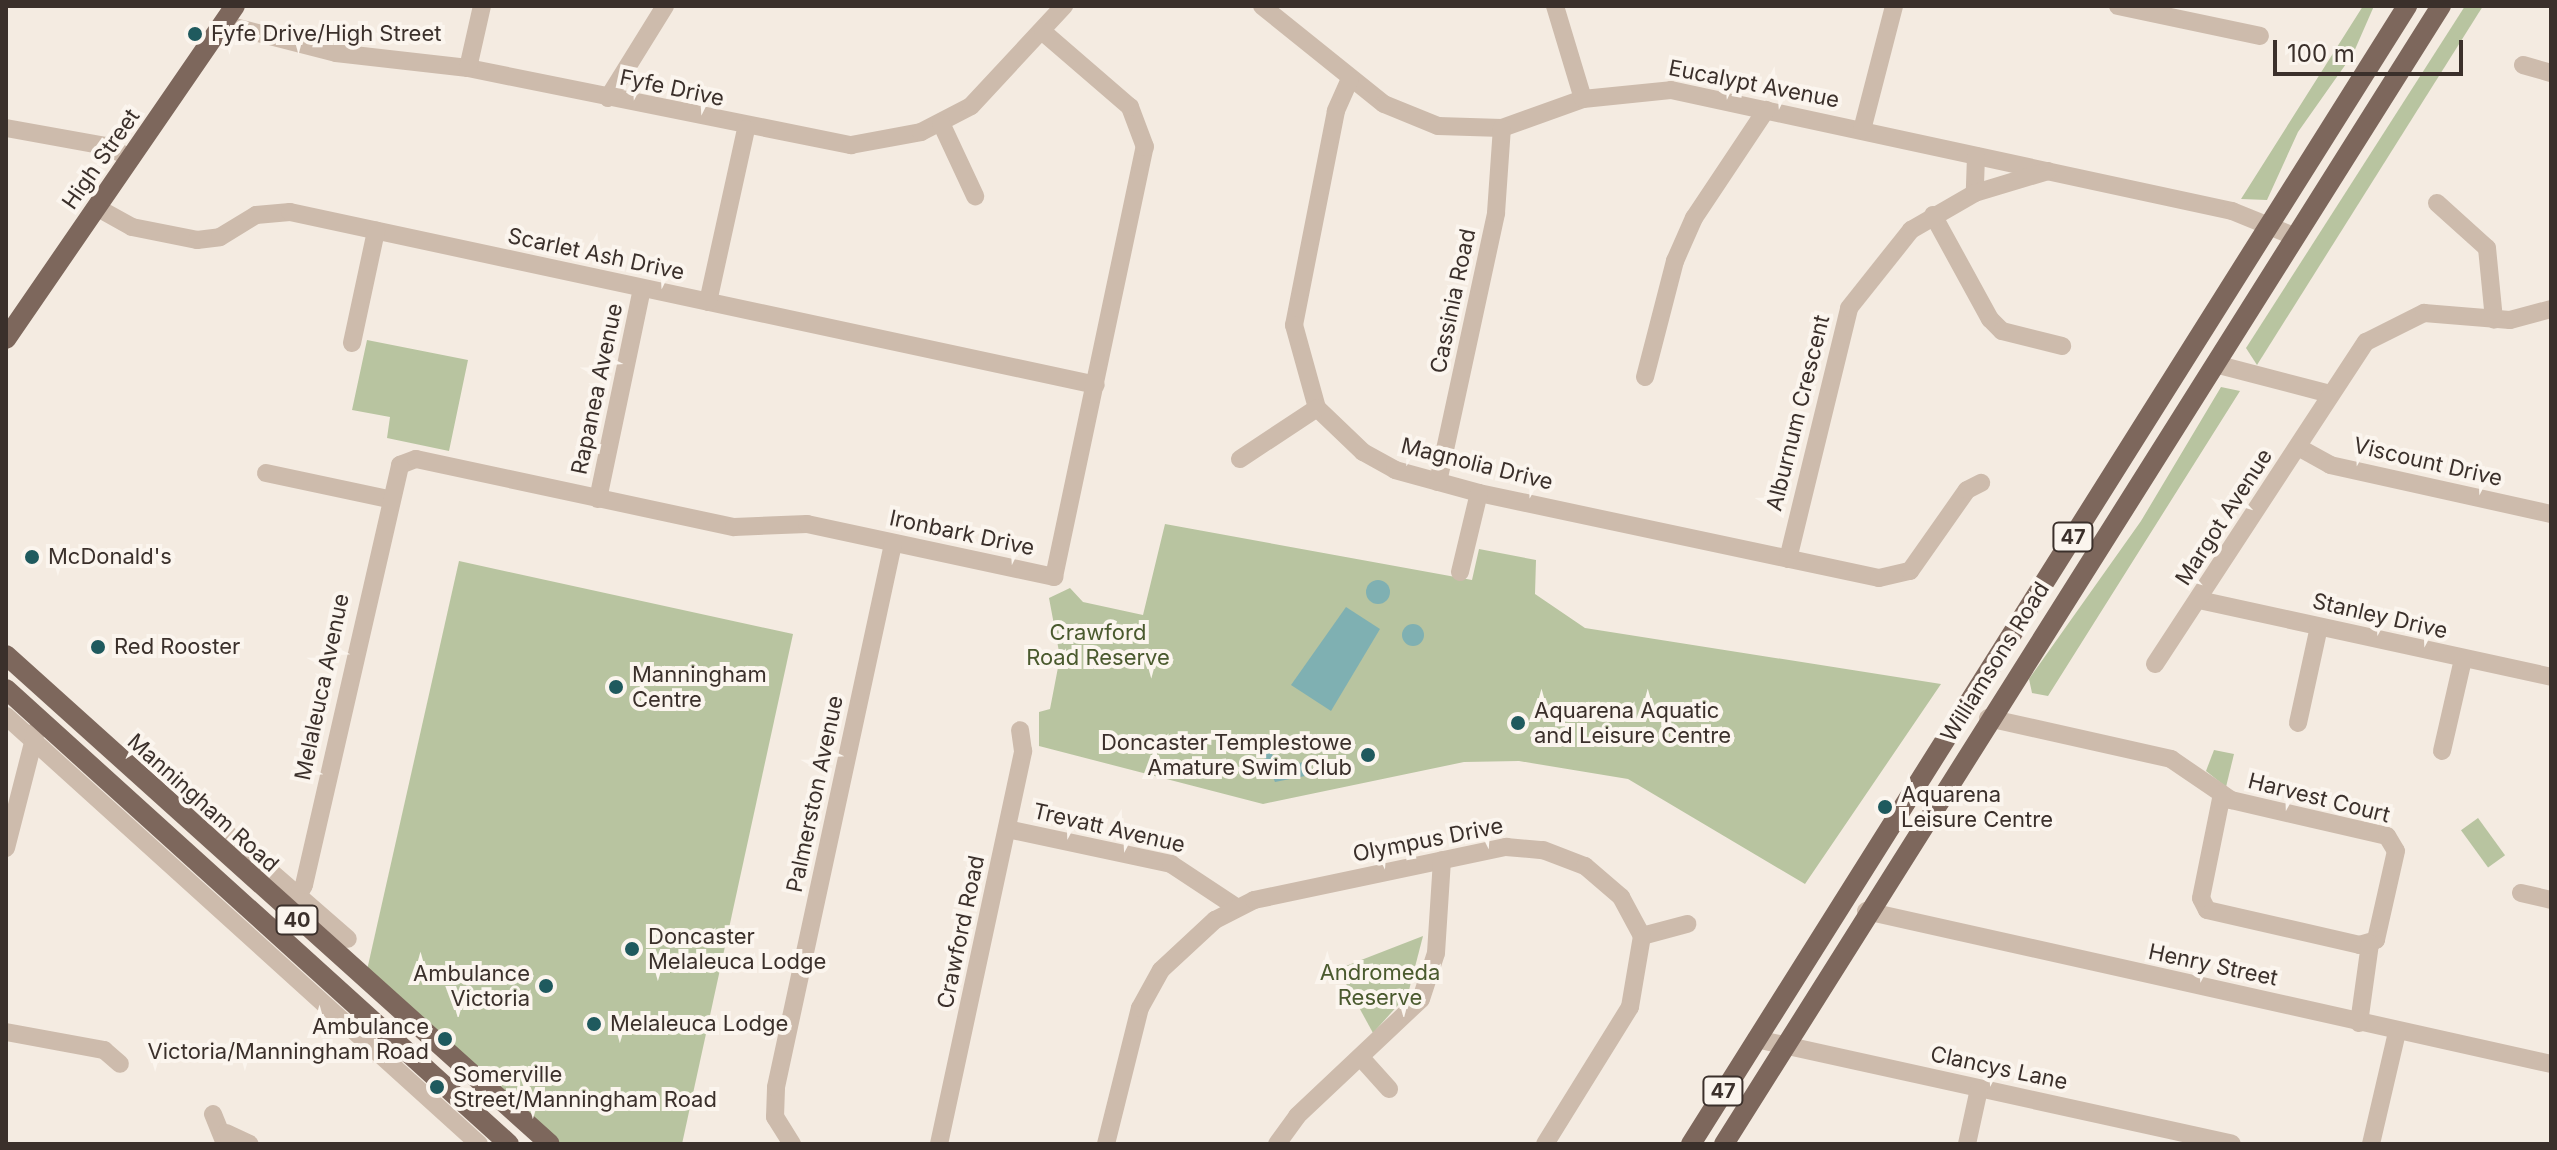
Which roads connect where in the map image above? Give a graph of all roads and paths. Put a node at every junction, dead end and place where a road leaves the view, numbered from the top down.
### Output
1 (235, 6) edge
2 (482, 6) edge
3 (665, 6) edge
4 (1064, 6) edge
5 (1262, 6) edge
6 (1555, 6) edge
7 (1894, 6) edge
8 (2118, 6) edge
9 (2407, 6) edge
10 (2441, 6) edge
11 (223, 24) junction
12 (1043, 32) junction
13 (2260, 36) dead end
14 (2523, 65) dead end
15 (468, 68) junction
16 (2551, 73) edge
17 (1350, 79) junction
18 (608, 98) junction
19 (1583, 99) junction
20 (1766, 110) junction
21 (941, 123) junction
22 (6, 128) edge
23 (1502, 128) junction
24 (746, 129) junction
25 (1862, 130) junction
26 (1976, 156) junction
27 (127, 163) junction
28 (2048, 171) junction
29 (1975, 193) junction
30 (975, 196) dead end
31 (2437, 203) dead end
32 (96, 207) junction
33 (1933, 215) junction
34 (2270, 224) junction
35 (376, 231) junction
36 (2296, 237) junction
37 (642, 289) junction
38 (708, 302) junction
39 (2551, 309) edge
40 (2494, 320) junction
41 (6, 339) edge
42 (352, 343) dead end
43 (2062, 346) dead end
44 (2215, 364) junction
45 (1645, 377) dead end
46 (1096, 385) junction
47 (2330, 394) junction
48 (1317, 408) junction
49 (2298, 447) junction
50 (416, 459) joint
51 (1240, 459) dead end
52 (266, 473) dead end
53 (1438, 482) junction
54 (1981, 483) dead end
55 (1479, 493) junction
56 (388, 499) junction
57 (598, 499) junction
58 (2551, 514) edge
59 (893, 544) junction
60 (1788, 559) junction
61 (1460, 572) dead end
62 (2199, 600) junction
63 (2319, 627) junction
64 (6, 655) edge
65 (2463, 659) junction
66 (2155, 664) dead end
67 (2551, 677) edge
68 (6, 689) edge
69 (1964, 708) junction
70 (6, 716) edge
71 (1988, 718) junction
72 (2298, 723) dead end
73 (1020, 730) dead end
74 (36, 731) junction
75 (2442, 751) dead end
76 (2222, 794) junction
77 (200, 810) dead end
78 (1007, 829) junction
79 (6, 848) edge
80 (1442, 860) junction
81 (2521, 893) dead end
82 (2551, 900) edge
83 (295, 906) junction
84 (1236, 907) junction
85 (1866, 911) junction
86 (1687, 924) dead end
87 (277, 932) junction
88 (1642, 936) junction
89 (348, 939) dead end
90 (2370, 944) junction
91 (2359, 1023) junction
92 (6, 1032) edge
93 (2397, 1032) junction
94 (1756, 1039) junction
95 (1783, 1045) junction
96 (1363, 1060) junction
97 (120, 1064) dead end
98 (2551, 1064) edge
99 (1389, 1089) dead end
100 (1979, 1089) junction
101 (213, 1114) dead end
102 (520, 1117) junction
103 (226, 1138) edge
104 (497, 1142) edge
105 (250, 1144) edge
106 (550, 1144) edge
107 (792, 1144) edge
108 (939, 1144) edge
109 (1106, 1144) edge
110 (1277, 1144) edge
111 (1545, 1144) edge
112 (1691, 1144) edge
113 (1724, 1144) edge
114 (1967, 1144) edge
115 (2232, 1144) edge
116 (2371, 1144) edge

1 - 11 main road, High Street
2 - 15 street
3 - 18 street
4 - 12 street, Fyfe Drive
5 - 17 street, Eucalypt Avenue
6 - 19 street
7 - 25 street
8 - 13 street
9 - 34 main road, Williamsons Road / 47
10 - 36 main road, Williamsons Road / 47
11 - 15 street, Fyfe Drive
11 - 27 main road, High Street
12 - 21 street, Fyfe Drive
12 - 46 street, Ironbark Drive
14 - 16 street
15 - 18 street, Fyfe Drive
17 - 23 street, Eucalypt Avenue
17 - 48 street, Magnolia Drive
18 - 24 street, Fyfe Drive
19 - 20 street, Eucalypt Avenue
19 - 23 street, Eucalypt Avenue
20 - 25 street, Eucalypt Avenue
20 - 45 street
21 - 24 street, Fyfe Drive
21 - 30 street
22 - 27 street
23 - 53 street, Cassinia Road
24 - 38 street
25 - 26 street, Eucalypt Avenue
26 - 28 street, Eucalypt Avenue
26 - 29 street
27 - 32 main road, High Street
28 - 29 street, Alburnum Crescent
28 - 34 street, Eucalypt Avenue
29 - 33 street, Alburnum Crescent
31 - 40 street
32 - 35 street, Scarlet Ash Drive
32 - 41 main road, High Street
33 - 43 street
33 - 60 street, Alburnum Crescent
34 - 36 street, Eucalypt Avenue
34 - 69 main road, Williamsons Road / 47
35 - 37 street, Scarlet Ash Drive
35 - 42 street
36 - 44 main road, Williamsons Road / 47
37 - 38 street, Scarlet Ash Drive
37 - 57 street, Rapanea Avenue
38 - 46 street, Scarlet Ash Drive
39 - 40 street, Margot Avenue
40 - 47 street, Margot Avenue
44 - 47 street
44 - 71 main road, Williamsons Road / 47
46 - 59 street, Ironbark Drive
47 - 49 street, Margot Avenue
48 - 51 street
48 - 53 street, Magnolia Drive
49 - 58 street, Viscount Drive
49 - 62 street, Margot Avenue
50 - 56 street, Melaleuca Avenue
50 - 57 street, Ironbark Drive
52 - 56 street
53 - 55 street, Magnolia Drive
54 - 60 street, Magnolia Drive
55 - 60 street, Magnolia Drive
55 - 61 street
56 - 83 street, Melaleuca Avenue
57 - 59 street, Ironbark Drive
59 - 107 street, Palmerston Avenue
62 - 63 street, Stanley Drive
62 - 66 street, Margot Avenue
63 - 65 street, Stanley Drive
63 - 72 street
64 - 83 main road, Manningham Road / 40
65 - 67 street, Stanley Drive
65 - 75 street
68 - 74 main road, 40
69 - 71 main road
69 - 94 main road, Williamsons Road / 47
70 - 74 street
71 - 76 street, Harvest Court
71 - 85 main road, Williamsons Road / 47
73 - 78 street, Crawford Road
74 - 79 street
74 - 87 main road, 40
74 - 104 street
76 - 90 street, Harvest Court
76 - 90 street, Harvest Court
77 - 83 street, Manningham Road
78 - 84 street, Trevatt Avenue
78 - 108 street, Crawford Road
80 - 84 street, Olympus Drive
80 - 88 street, Olympus Drive
80 - 96 street
81 - 82 street
83 - 87 street, Melaleuca Avenue
83 - 89 street, Manningham Road
83 - 102 main road, Manningham Road / 40
84 - 109 street, Olympus Drive
85 - 91 street, Henry Street
85 - 95 main road, Williamsons Road / 47
86 - 88 street
87 - 104 main road, 40
88 - 111 street
90 - 91 street, Harvest Court
91 - 93 street, Henry Street
92 - 97 street
93 - 98 street, Henry Street
93 - 116 street
94 - 95 street, Clancys Lane
94 - 112 main road, Williamsons Road / 47
95 - 100 street, Clancys Lane
95 - 113 main road, Williamsons Road / 47
96 - 99 street
96 - 110 street
100 - 114 street
100 - 115 street, Clancys Lane
101 - 103 street
102 - 104 main road
102 - 106 main road, Manningham Road / 40
103 - 105 street

